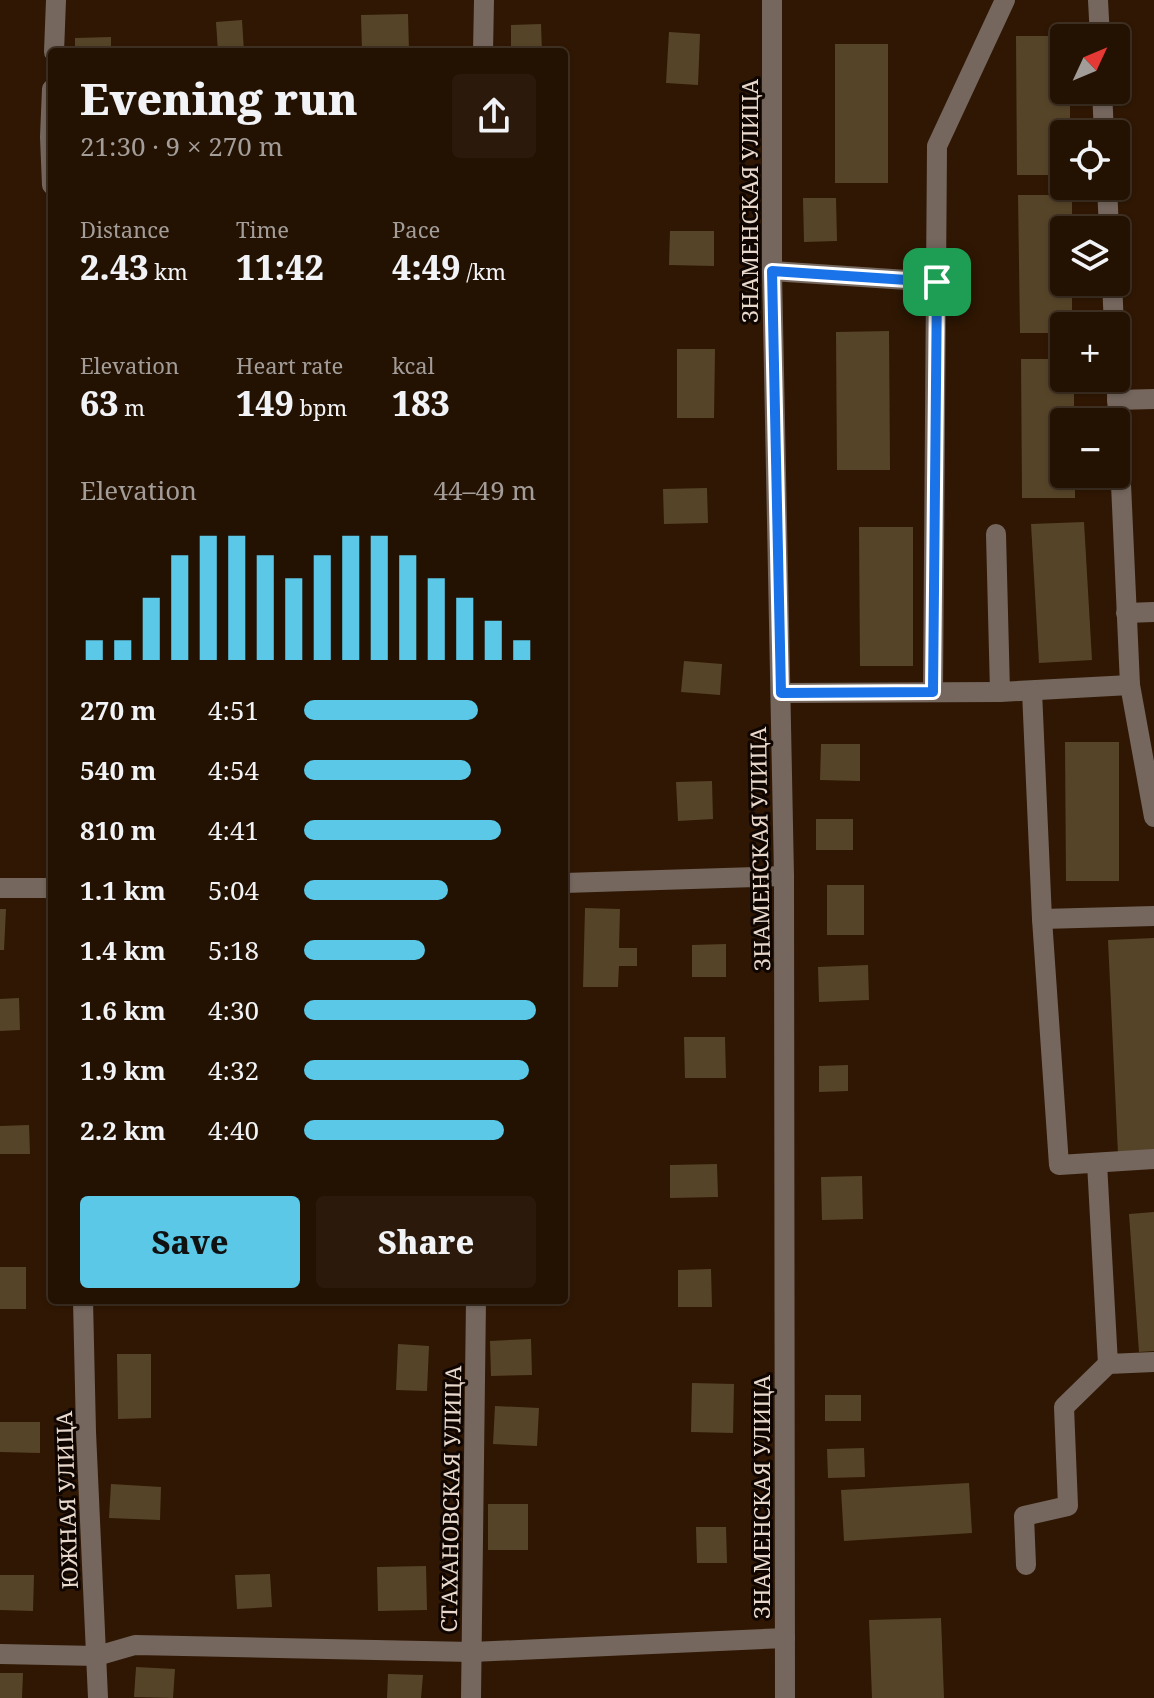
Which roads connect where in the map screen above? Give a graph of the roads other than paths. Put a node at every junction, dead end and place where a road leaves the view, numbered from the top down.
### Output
1 (56, 0) edge
2 (484, 0) edge
3 (772, 0) edge
4 (1005, 0) edge
5 (1098, 0) edge
6 (1099, 24) edge
7 (54, 48) edge
8 (483, 48) edge
9 (772, 271) junction
10 (937, 282) junction
11 (1117, 392) edge
12 (1154, 399) edge
13 (1117, 400) junction
14 (996, 534) dead end
15 (1154, 612) edge
16 (1126, 613) junction
17 (1130, 685) junction
18 (1032, 691) junction
19 (933, 692) junction
20 (1000, 692) junction
21 (781, 693) junction
22 (1154, 817) edge
23 (784, 876) junction
24 (568, 883) edge
25 (0, 888) edge
26 (48, 888) edge
27 (1154, 916) edge
28 (1042, 919) junction
29 (1154, 1159) edge
30 (1097, 1163) junction
31 (83, 1304) edge
32 (476, 1304) edge
33 (1154, 1362) edge
34 (1108, 1364) junction
35 (1026, 1565) dead end
36 (785, 1638) junction
37 (472, 1652) junction
38 (0, 1654) edge
39 (97, 1656) junction
40 (98, 1698) edge
41 (471, 1698) edge
42 (785, 1698) edge

1 - 7 street
2 - 8 street
3 - 9 street, ЗНАМЕНСКАЯ УЛИЦА
4 - 10 street
5 - 6 street
9 - 10 street
9 - 21 street, ЗНАМЕНСКАЯ УЛИЦА
10 - 19 street
11 - 13 street
12 - 13 street
13 - 16 street
14 - 20 street
15 - 16 street
16 - 17 street
17 - 18 street
17 - 22 street
18 - 20 street
18 - 28 street
19 - 20 street
19 - 21 street
21 - 23 street, ЗНАМЕНСКАЯ УЛИЦА
23 - 24 street
23 - 36 street, ЗНАМЕНСКАЯ УЛИЦА
25 - 26 street
27 - 28 street
28 - 30 street
29 - 30 street
30 - 34 street
31 - 39 street, ЮЖНАЯ УЛИЦА
32 - 37 street, СТАХАНОВСКАЯ УЛИЦА
33 - 34 street
34 - 35 street
36 - 37 street
36 - 42 street, ЗНАМЕНСКАЯ УЛИЦА
37 - 39 street
37 - 41 street, СТАХАНОВСКАЯ УЛИЦА
38 - 39 street
39 - 40 street, ЮЖНАЯ УЛИЦА

